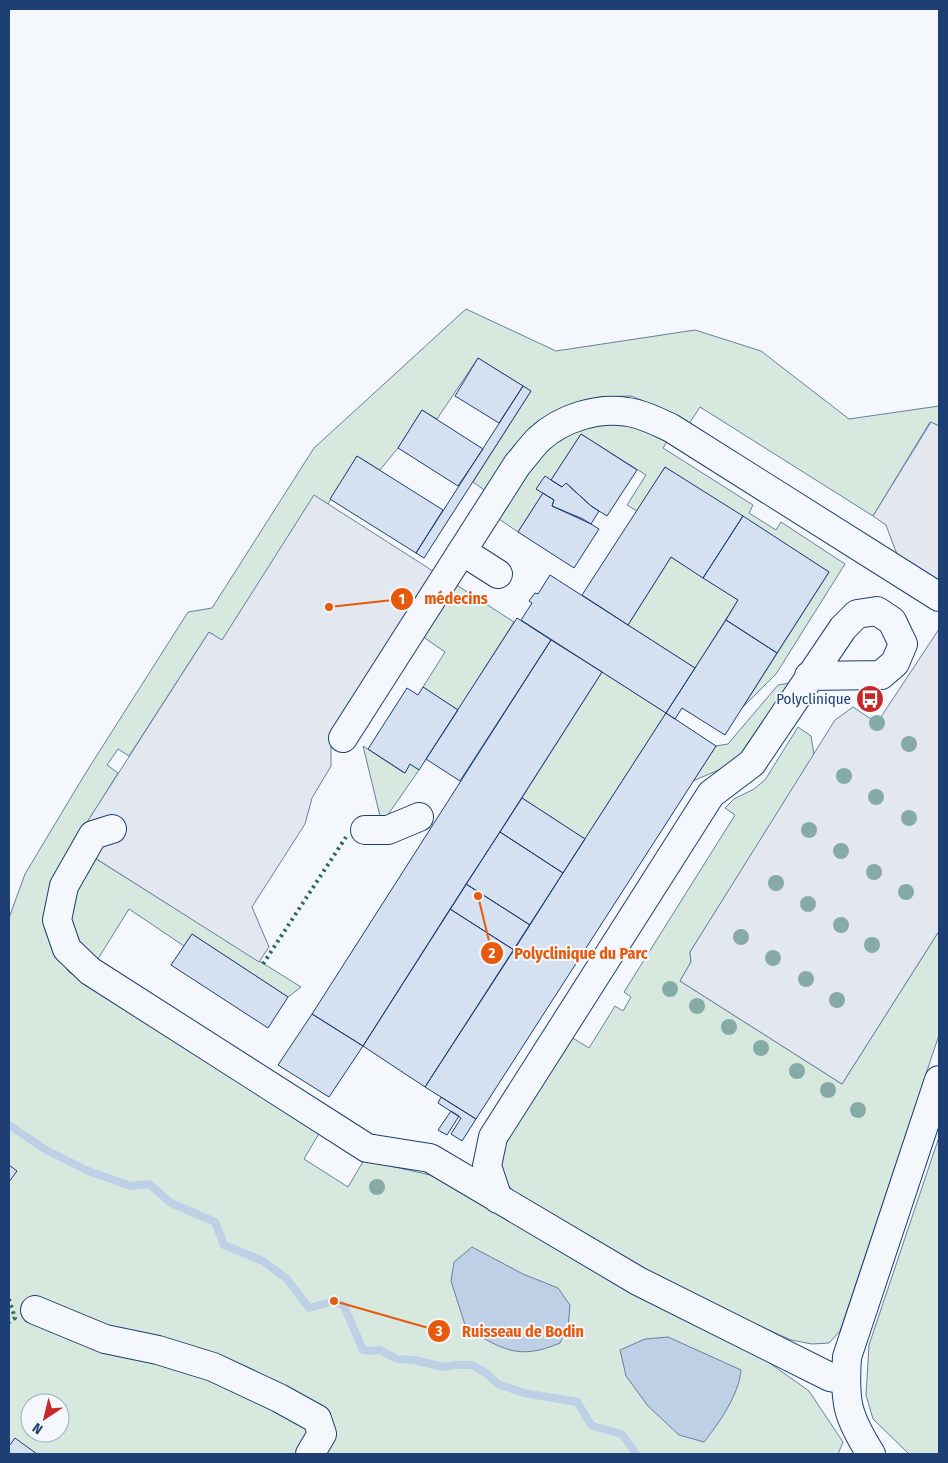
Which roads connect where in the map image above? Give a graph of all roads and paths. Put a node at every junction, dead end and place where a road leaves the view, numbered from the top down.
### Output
1 (462, 551) junction
2 (498, 574) dead end
3 (939, 597) edge
4 (809, 676) dead end
5 (343, 738) dead end
6 (418, 817) dead end
7 (112, 829) dead end
8 (365, 830) dead end
9 (939, 1080) edge
10 (498, 1199) junction
11 (35, 1310) dead end
12 (845, 1380) junction
13 (310, 1454) edge
14 (871, 1454) edge

1 - 2 lane
1 - 3 lane
1 - 5 lane
4 - 10 lane
6 - 8 lane
7 - 10 lane
9 - 12 lane
10 - 12 lane
11 - 13 lane
12 - 14 lane

